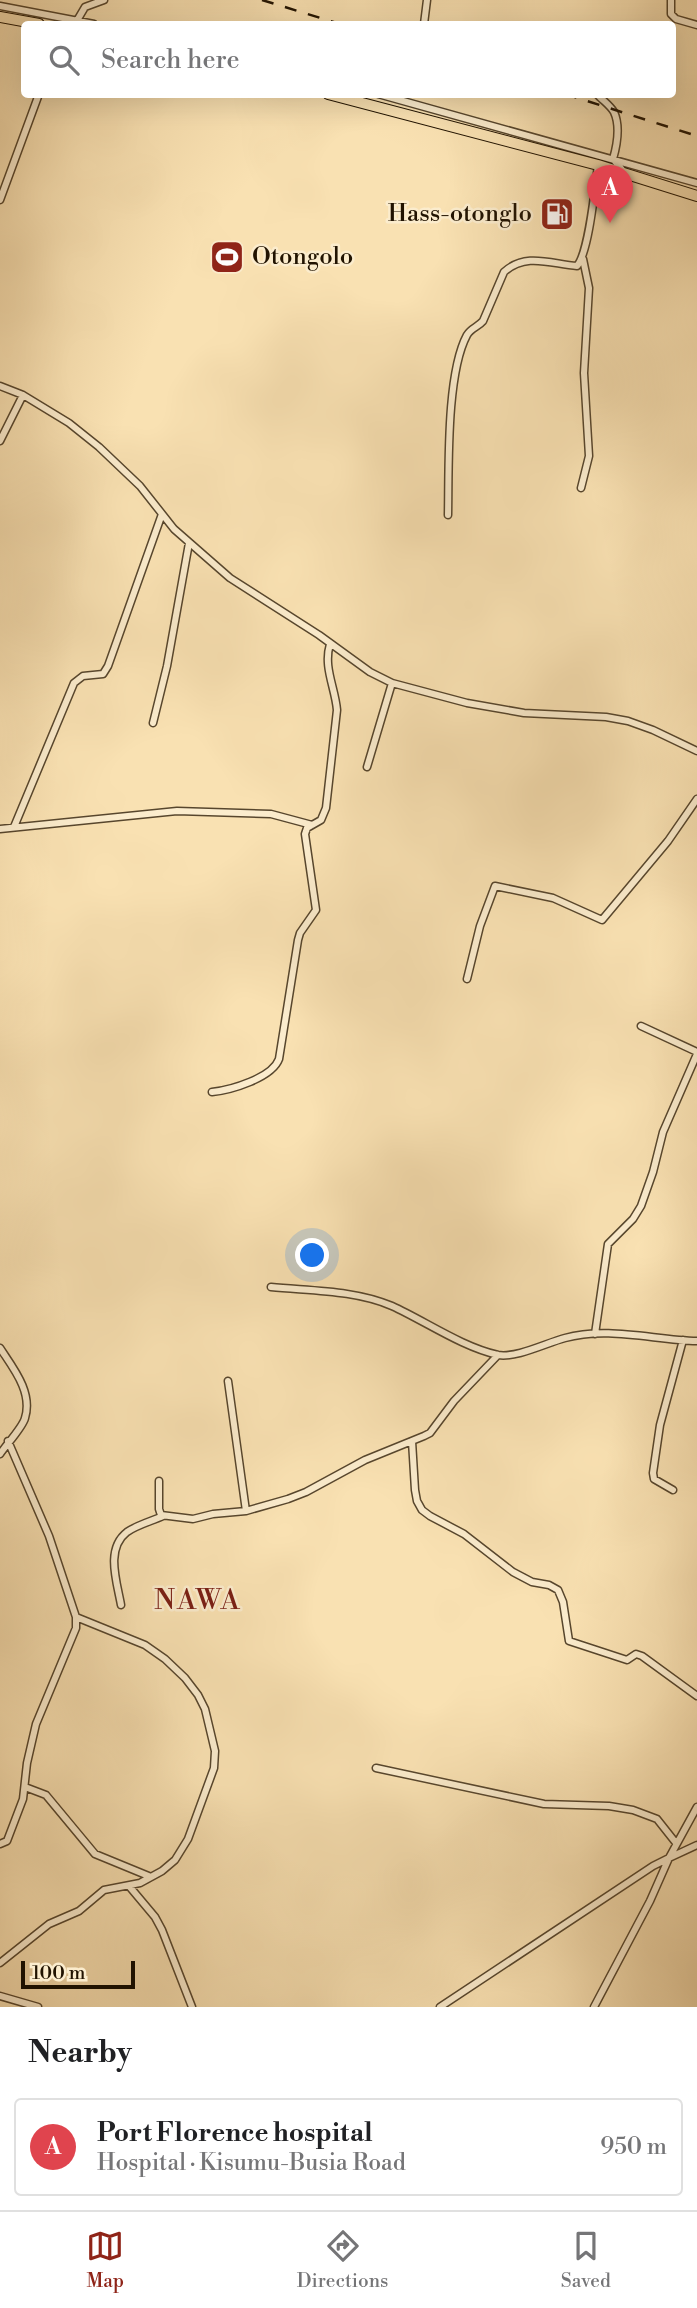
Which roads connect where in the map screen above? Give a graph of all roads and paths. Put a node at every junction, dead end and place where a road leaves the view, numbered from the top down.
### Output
1 (104, 0) edge
2 (427, 0) edge
3 (671, 0) edge
4 (92, 2) edge
5 (0, 5) edge
6 (0, 17) edge
7 (22, 21) edge
8 (68, 21) edge
9 (77, 21) edge
10 (424, 21) edge
11 (697, 25) edge
12 (37, 98) edge
13 (343, 98) edge
14 (393, 98) edge
15 (601, 98) edge
16 (613, 159) junction
17 (598, 165) junction
18 (625, 174) junction
19 (697, 183) edge
20 (697, 196) edge
21 (0, 200) edge
22 (582, 257) junction
23 (0, 386) edge
24 (23, 395) junction
25 (0, 441) edge
26 (581, 488) dead end
27 (162, 514) junction
28 (448, 515) dead end
29 (189, 543) junction
30 (330, 643) junction
31 (392, 683) junction
32 (153, 723) dead end
33 (697, 751) edge
34 (366, 767) dead end
35 (697, 799) edge
36 (312, 825) junction
37 (14, 827) junction
38 (0, 829) edge
39 (467, 979) dead end
40 (640, 1026) dead end
41 (697, 1053) edge
42 (212, 1092) dead end
43 (271, 1287) dead end
44 (595, 1334) junction
45 (683, 1340) junction
46 (697, 1341) edge
47 (0, 1348) edge
48 (498, 1354) junction
49 (228, 1381) dead end
50 (8, 1441) junction
51 (412, 1441) junction
52 (0, 1454) edge
53 (159, 1481) dead end
54 (673, 1490) dead end
55 (246, 1511) junction
56 (163, 1516) junction
57 (121, 1605) dead end
58 (76, 1617) junction
59 (697, 1696) edge
60 (376, 1768) dead end
61 (25, 1787) junction
62 (697, 1807) edge
63 (676, 1843) junction
64 (0, 1844) edge
65 (697, 1845) edge
66 (670, 1858) junction
67 (151, 1877) junction
68 (129, 1886) junction
69 (0, 1963) edge
70 (0, 1996) edge
71 (38, 2007) edge
72 (192, 2007) edge
73 (440, 2007) edge
74 (594, 2007) edge

1 - 4 street
2 - 10 street
3 - 11 street
4 - 9 street
5 - 8 street
6 - 7 highway
12 - 21 street
13 - 17 highway
14 - 16 street
15 - 16 street
16 - 18 street
16 - 19 street
17 - 18 highway
17 - 22 street
18 - 20 highway
22 - 26 street
22 - 28 street
23 - 24 street
24 - 25 street
24 - 27 street
27 - 29 street
27 - 37 street
29 - 30 street
29 - 32 street
30 - 31 street
30 - 36 street
31 - 33 street
31 - 34 street
35 - 39 street
36 - 37 street
36 - 42 street
37 - 38 street
40 - 41 street
41 - 44 street
43 - 48 street
44 - 45 street
44 - 48 street
45 - 46 street
45 - 54 street
47 - 50 street
48 - 51 street
49 - 55 street
50 - 52 street
50 - 58 street
51 - 55 street
51 - 59 street
53 - 56 street
55 - 56 street
56 - 57 street
58 - 61 street
58 - 67 street
60 - 63 street
61 - 64 street
61 - 67 street
62 - 63 street
63 - 66 street
65 - 66 street
66 - 73 street
66 - 74 street
67 - 68 street
68 - 69 street
68 - 72 street
70 - 71 street

